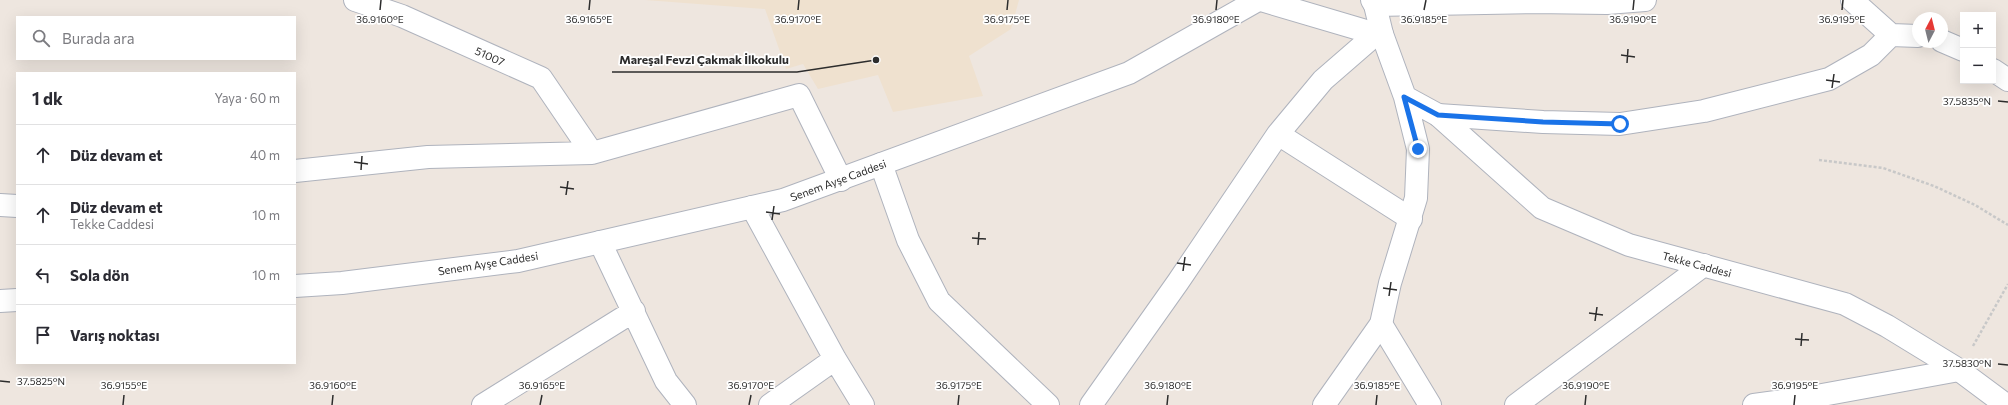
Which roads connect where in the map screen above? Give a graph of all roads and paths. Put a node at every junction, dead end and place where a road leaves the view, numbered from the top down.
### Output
1 (355, 0) edge
2 (1259, 0) edge
3 (1645, 0) edge
4 (1852, 0) edge
5 (1373, 3) edge
6 (400, 8) edge
7 (1379, 34) junction
8 (1891, 35) junction
9 (1912, 36) edge
10 (1948, 44) edge
11 (1960, 49) edge
12 (1996, 72) edge
13 (2008, 80) edge
14 (1404, 97) junction
15 (1438, 115) junction
16 (1278, 134) junction
17 (592, 153) junction
18 (1819, 160) dead end
19 (881, 164) junction
20 (296, 171) edge
21 (841, 180) junction
22 (0, 205) edge
23 (16, 206) edge
24 (752, 207) junction
25 (1411, 219) junction
26 (2008, 225) edge
27 (600, 242) junction
28 (1704, 265) junction
29 (2008, 284) edge
30 (296, 286) edge
31 (16, 300) edge
32 (0, 301) edge
33 (634, 310) junction
34 (1381, 324) junction
35 (835, 359) junction
36 (1959, 370) junction
37 (483, 405) edge
38 (685, 405) edge
39 (770, 405) edge
40 (864, 405) edge
41 (1048, 405) edge
42 (1091, 405) edge
43 (1324, 405) edge
44 (1430, 405) edge
45 (1516, 405) edge
46 (1754, 405) edge
47 (2006, 405) edge

1 - 6 street, 51007
2 - 7 street
2 - 19 street, Senem Ayşe Caddesi
3 - 5 street
4 - 8 street
5 - 7 street
6 - 17 street, 51007
7 - 14 street
7 - 16 street
8 - 9 street
8 - 15 street
10 - 11 street
12 - 13 street
14 - 15 street, Tekke Caddesi
14 - 25 street
15 - 28 street, Tekke Caddesi
16 - 25 street
16 - 42 street
17 - 20 street
17 - 21 street
18 - 26 path
19 - 21 street, Senem Ayşe Caddesi
19 - 41 street
21 - 24 street, Senem Ayşe Caddesi
22 - 23 street
24 - 27 street, Senem Ayşe Caddesi
24 - 35 street
25 - 34 street
27 - 30 street, Senem Ayşe Caddesi
27 - 33 street
28 - 36 street, Tekke Caddesi
28 - 45 street
29 - 36 path
31 - 32 street
33 - 37 street
33 - 38 street
34 - 43 street
34 - 44 street
35 - 39 street
35 - 40 street
36 - 46 street
36 - 47 street, Tekke Caddesi

